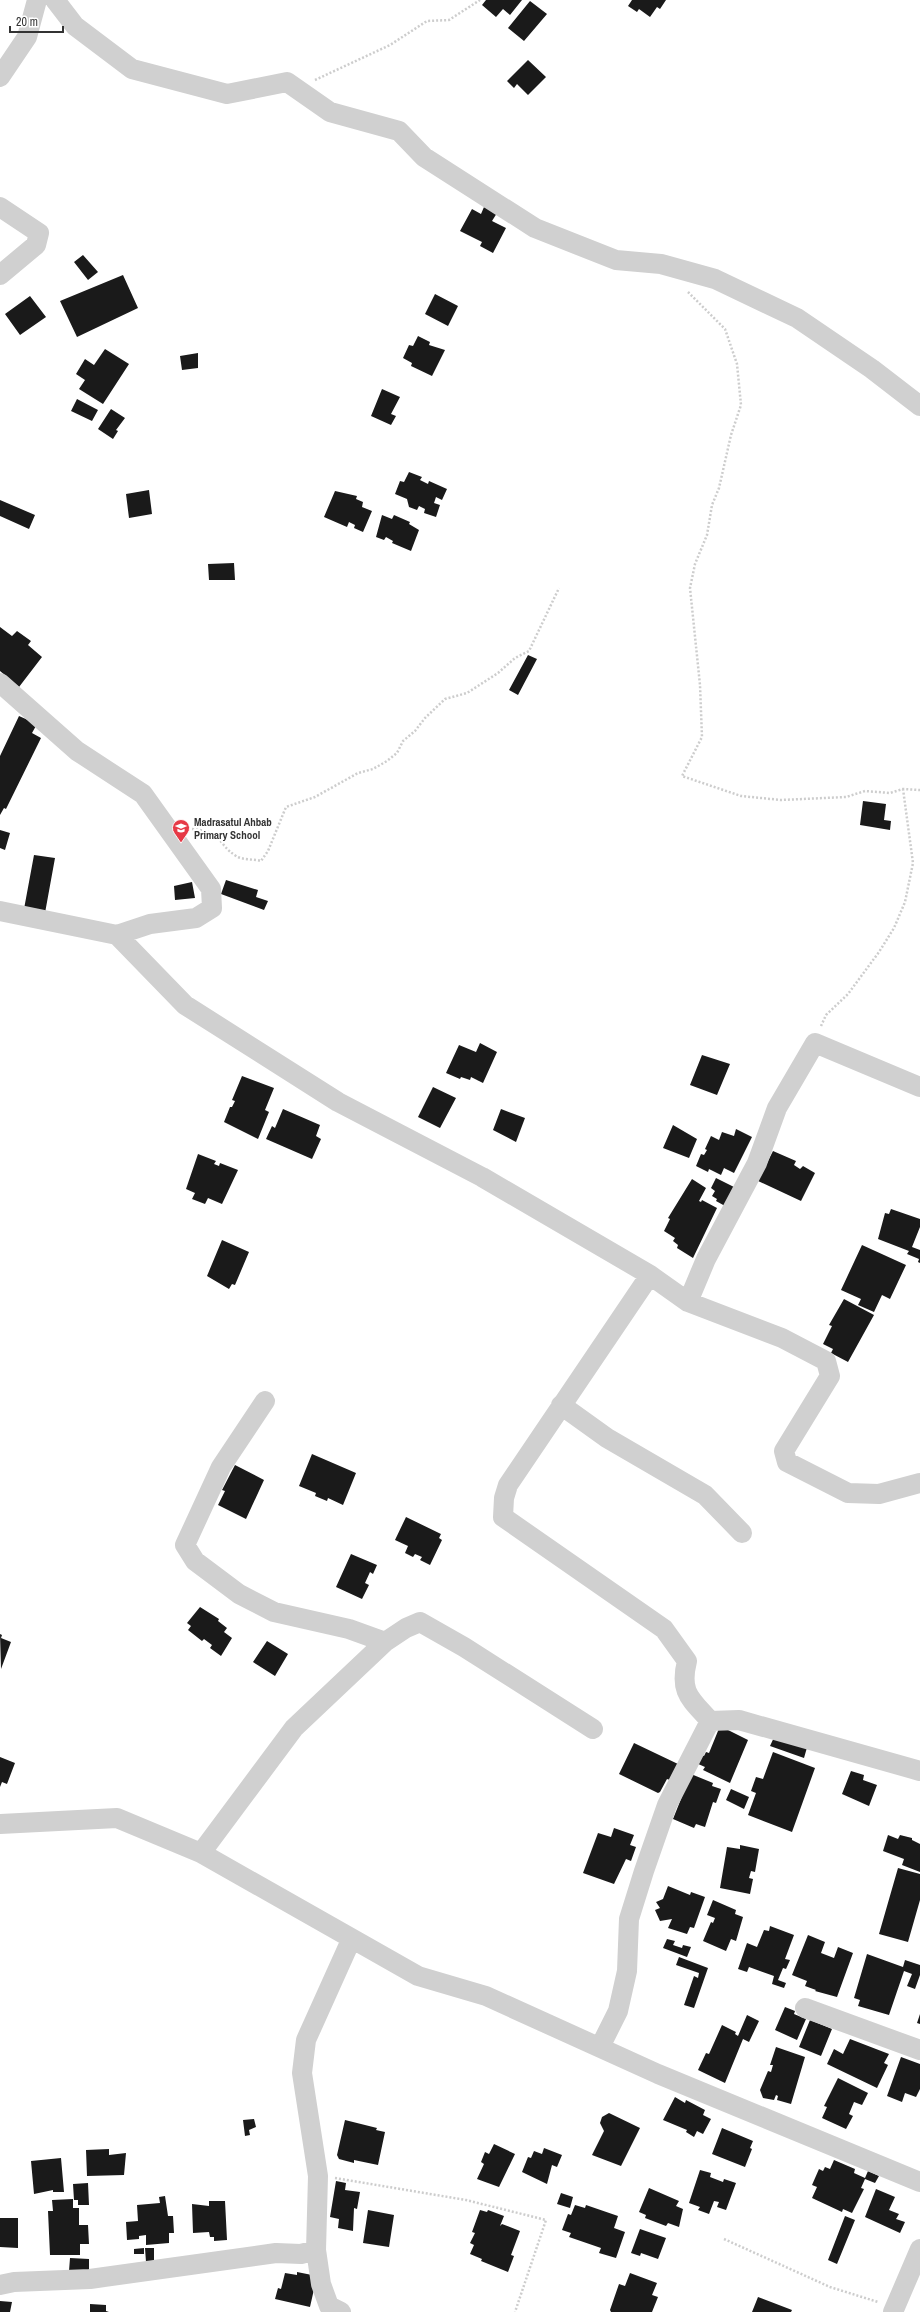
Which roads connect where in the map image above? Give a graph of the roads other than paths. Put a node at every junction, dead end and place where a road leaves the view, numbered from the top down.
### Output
1 (37, 0) edge
2 (55, 0) edge
3 (0, 77) edge
4 (0, 207) edge
5 (0, 276) edge
6 (920, 406) edge
7 (0, 684) edge
8 (0, 911) edge
9 (117, 935) junction
10 (920, 1087) edge
11 (650, 1275) junction
12 (688, 1302) junction
13 (265, 1401) dead end
14 (561, 1405) junction
15 (920, 1483) edge
16 (742, 1533) dead end
17 (386, 1642) junction
18 (710, 1721) junction
19 (593, 1729) dead end
20 (920, 1771) edge
21 (0, 1824) edge
22 (202, 1853) junction
23 (350, 1940) junction
24 (805, 2008) dead end
25 (600, 2047) junction
26 (920, 2050) edge
27 (920, 2182) edge
28 (920, 2249) edge
29 (316, 2250) junction
30 (0, 2285) edge
31 (894, 2309) edge
32 (332, 2310) edge

1 - 3 street
2 - 6 street
4 - 5 street
7 - 9 street
8 - 9 street
9 - 11 street
10 - 12 street
11 - 12 street
11 - 14 street
12 - 15 street
13 - 17 street
14 - 16 street
14 - 18 street
17 - 19 street
17 - 22 street
18 - 20 street
18 - 25 street
21 - 22 street
22 - 23 street
23 - 25 street
23 - 29 street
24 - 26 street
25 - 27 street
28 - 31 street
29 - 30 street
29 - 32 street

